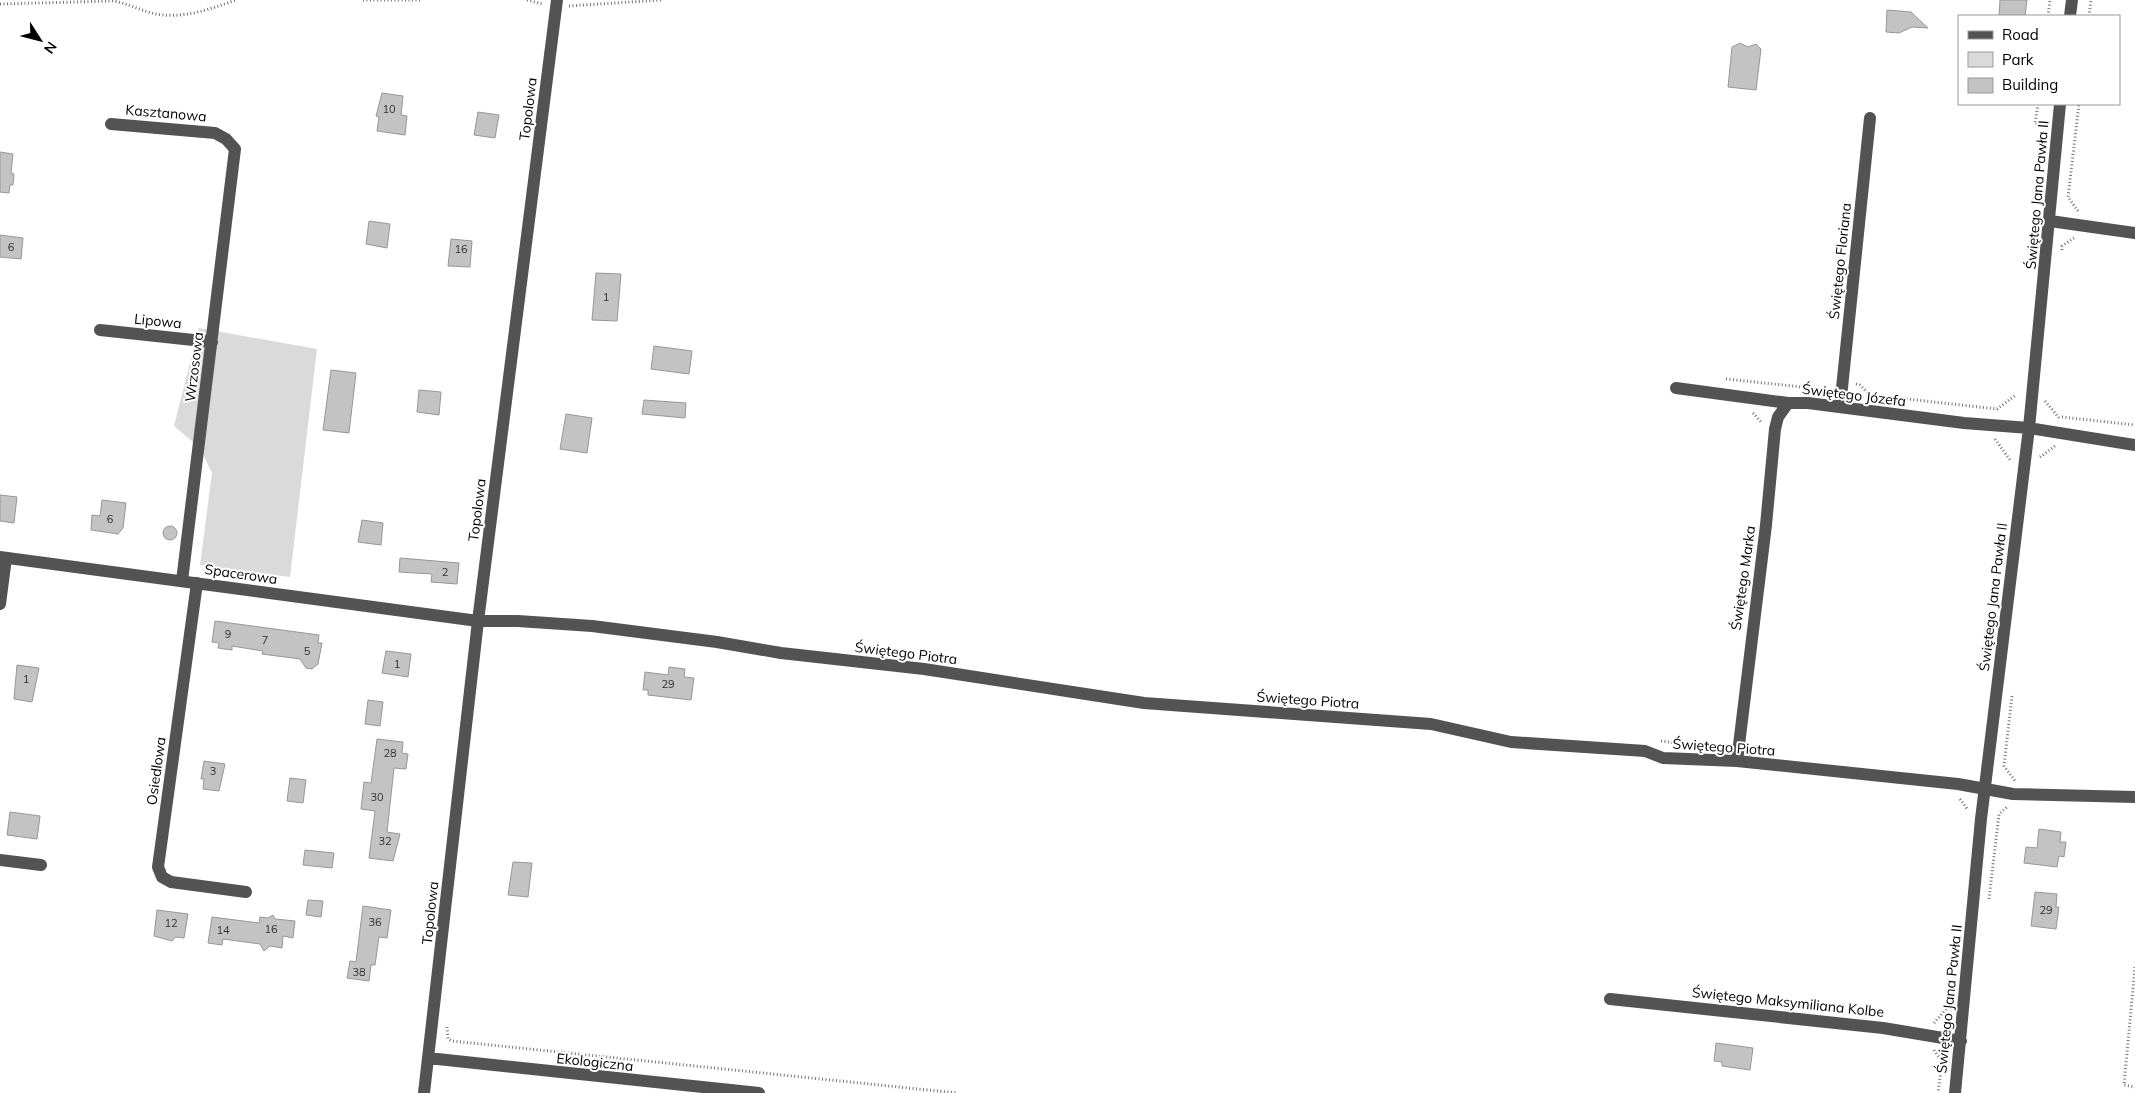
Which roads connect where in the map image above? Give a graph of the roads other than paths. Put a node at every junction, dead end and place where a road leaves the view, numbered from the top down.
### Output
1 (2072, 0) edge
2 (557, 3) edge
3 (2070, 15) edge
4 (2060, 105) edge
5 (1870, 118) dead end
6 (111, 124) dead end
7 (236, 156) joint
8 (2050, 221) junction
9 (2135, 233) edge
10 (100, 330) dead end
11 (212, 342) junction
12 (1676, 388) dead end
13 (1788, 403) junction
14 (1840, 407) junction
15 (2029, 428) junction
16 (2135, 445) edge
17 (3, 558) edge
18 (182, 581) junction
19 (198, 583) junction
20 (0, 604) edge
21 (478, 622) junction
22 (1737, 761) junction
23 (1986, 789) junction
24 (2135, 797) edge
25 (0, 860) edge
26 (41, 865) dead end
27 (246, 892) dead end
28 (1610, 999) dead end
29 (1961, 1041) junction
30 (428, 1058) junction
31 (424, 1093) edge
32 (759, 1093) edge
33 (1955, 1093) edge

1 - 3 street
2 - 21 street, Topolowa
4 - 8 street, Świętego Jana Pawła II
5 - 14 street, Świętego Floriana
6 - 7 street, Kasztanowa
7 - 11 street, Wrzosowa
8 - 9 street
8 - 15 street, Świętego Jana Pawła II
10 - 11 street, Lipowa
11 - 18 street, Wrzosowa
12 - 13 street, Świętego Józefa
13 - 14 street, Świętego Józefa
13 - 22 street, Świętego Marka
14 - 15 street, Świętego Józefa
15 - 16 street, Świętego Józefa
15 - 23 street, Świętego Jana Pawła II
17 - 18 street, Spacerowa
17 - 20 street
18 - 19 street, Spacerowa
19 - 21 street, Spacerowa
19 - 27 street, Osiedlowa
21 - 22 street, Świętego Piotra
21 - 30 street, Topolowa
22 - 23 street, Świętego Piotra
23 - 24 street, Świętego Piotra
23 - 29 street, Świętego Jana Pawła II
25 - 26 street
28 - 29 street, Świętego Maksymiliana Kolbe
29 - 33 street, Świętego Jana Pawła II
30 - 31 street, Topolowa
30 - 32 street, Ekologiczna

